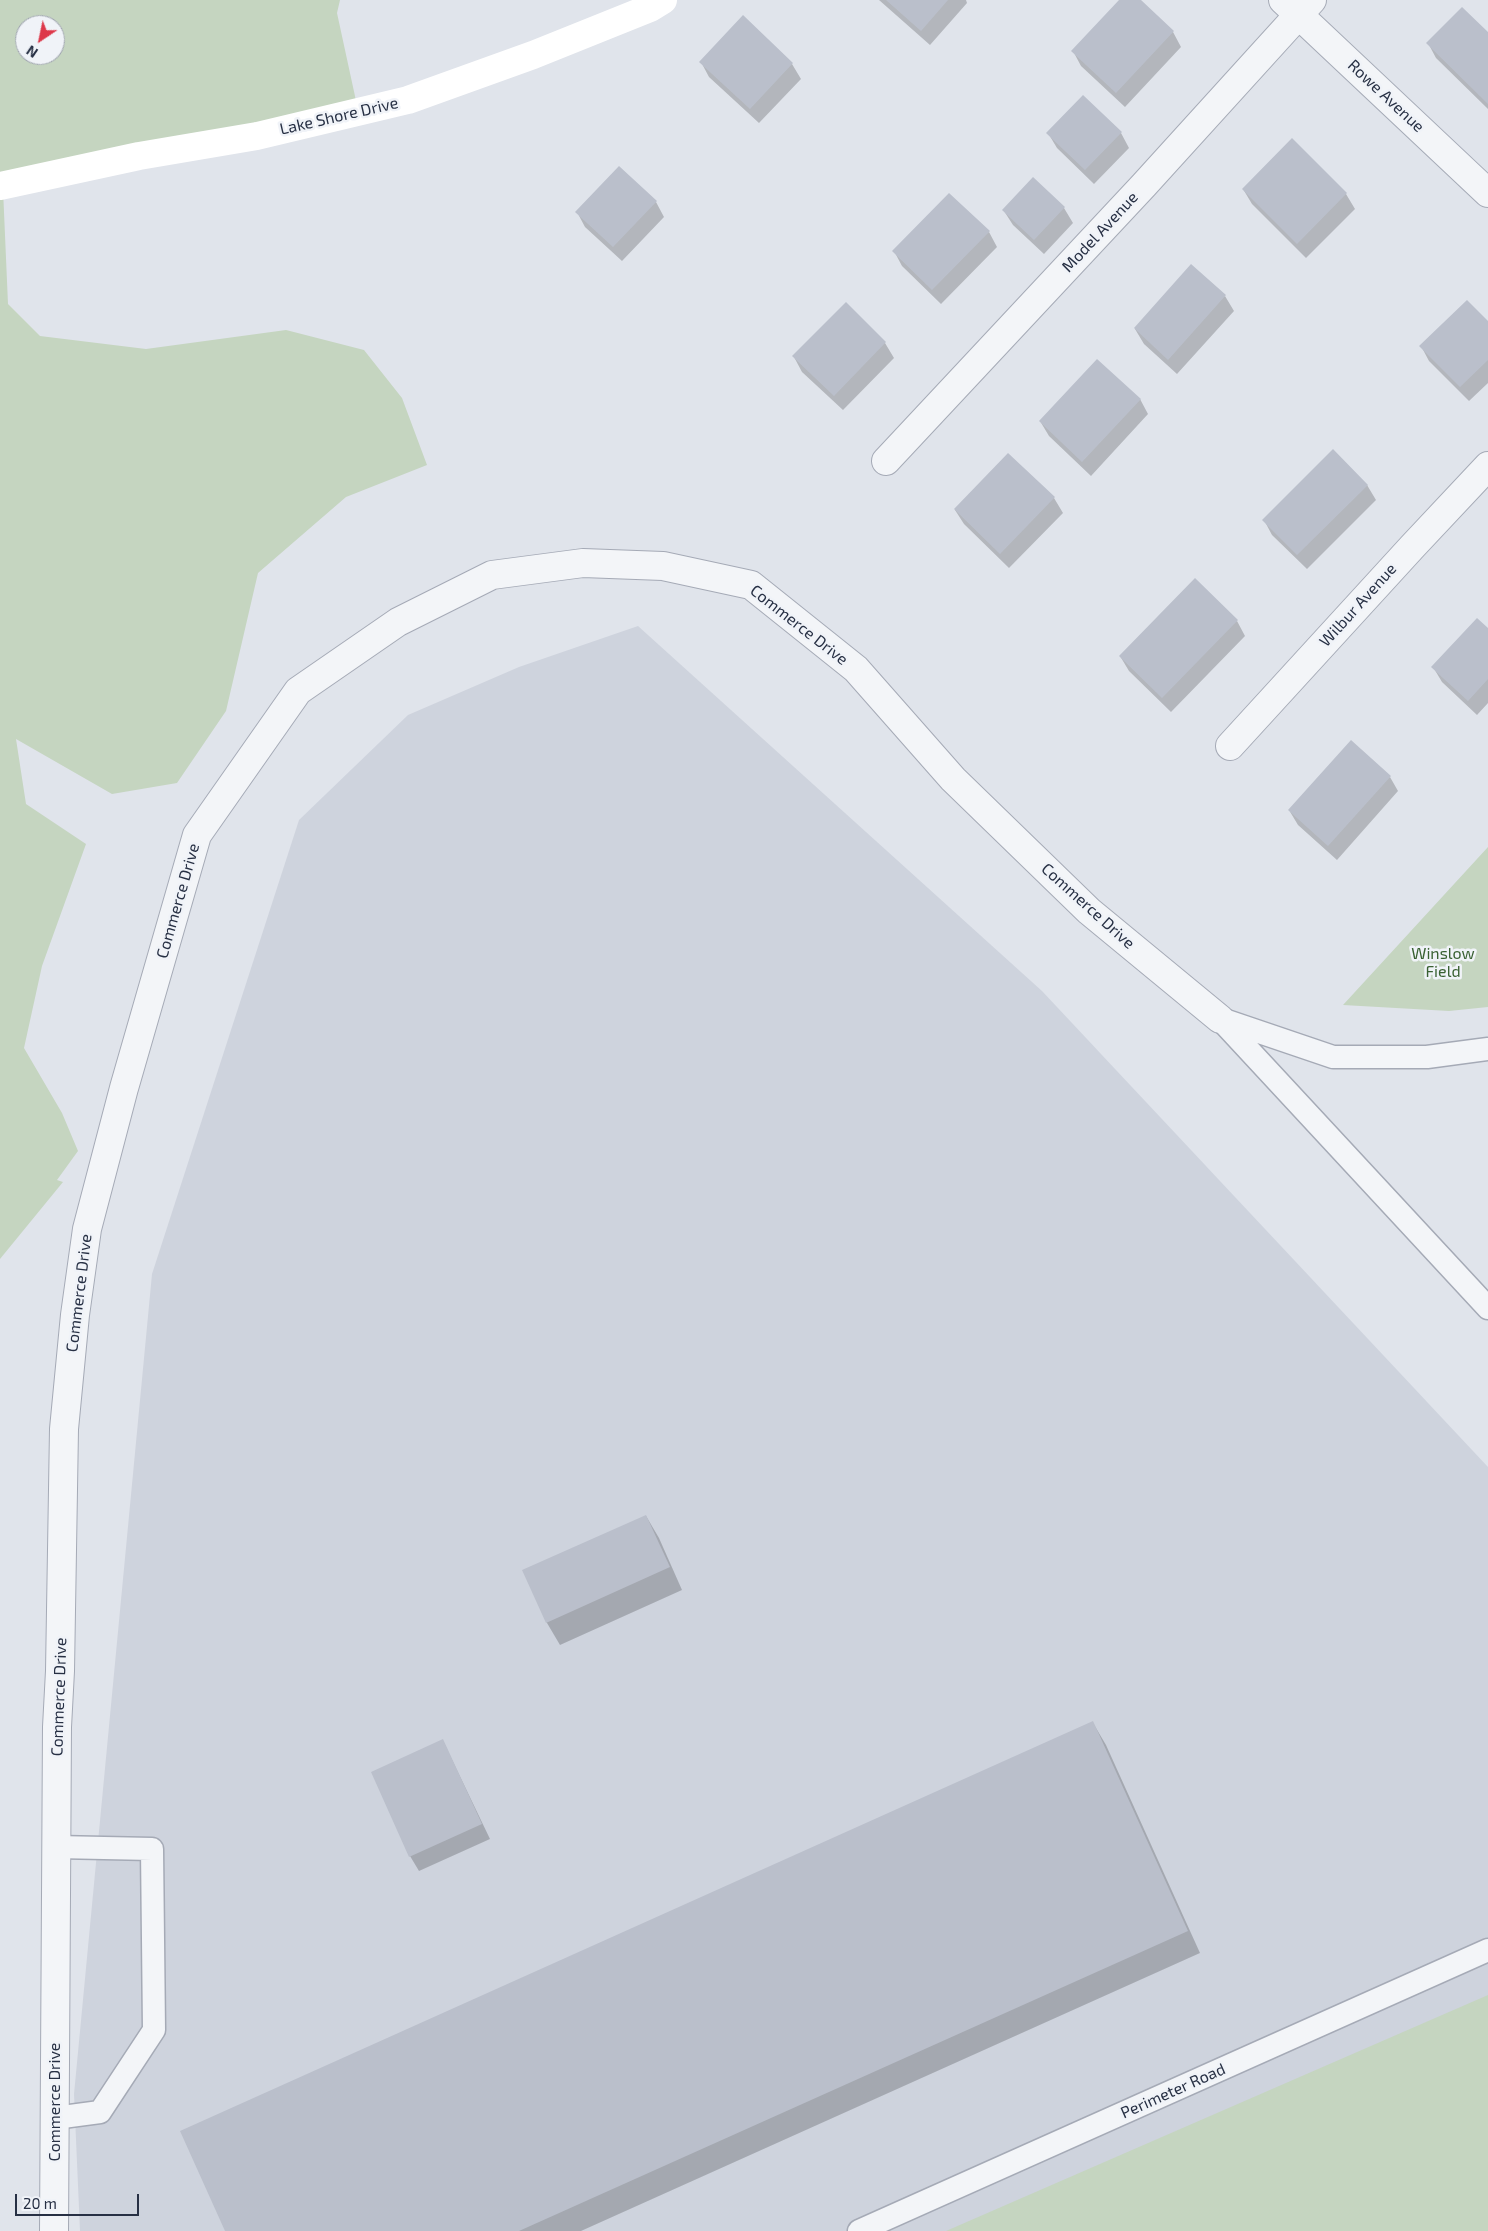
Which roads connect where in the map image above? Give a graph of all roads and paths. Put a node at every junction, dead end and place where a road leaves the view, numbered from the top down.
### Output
1 (664, 0) edge
2 (1298, 5) edge
3 (0, 186) edge
4 (1488, 193) edge
5 (886, 461) dead end
6 (1488, 466) edge
7 (1230, 746) dead end
8 (1220, 1019) junction
9 (1488, 1049) edge
10 (1488, 1308) edge
11 (56, 1847) junction
12 (1488, 1950) edge
13 (55, 2118) junction
14 (54, 2231) edge
15 (859, 2231) edge

1 - 3 street, Lake Shore Drive
2 - 4 street, Rowe Avenue
2 - 5 street, Model Avenue
6 - 7 street, Wilbur Avenue
8 - 9 lane
8 - 10 lane
8 - 11 street, Commerce Drive
11 - 13 street, Commerce Drive
11 - 13 lane
12 - 15 lane, Perimeter Road
13 - 14 street, Commerce Drive

